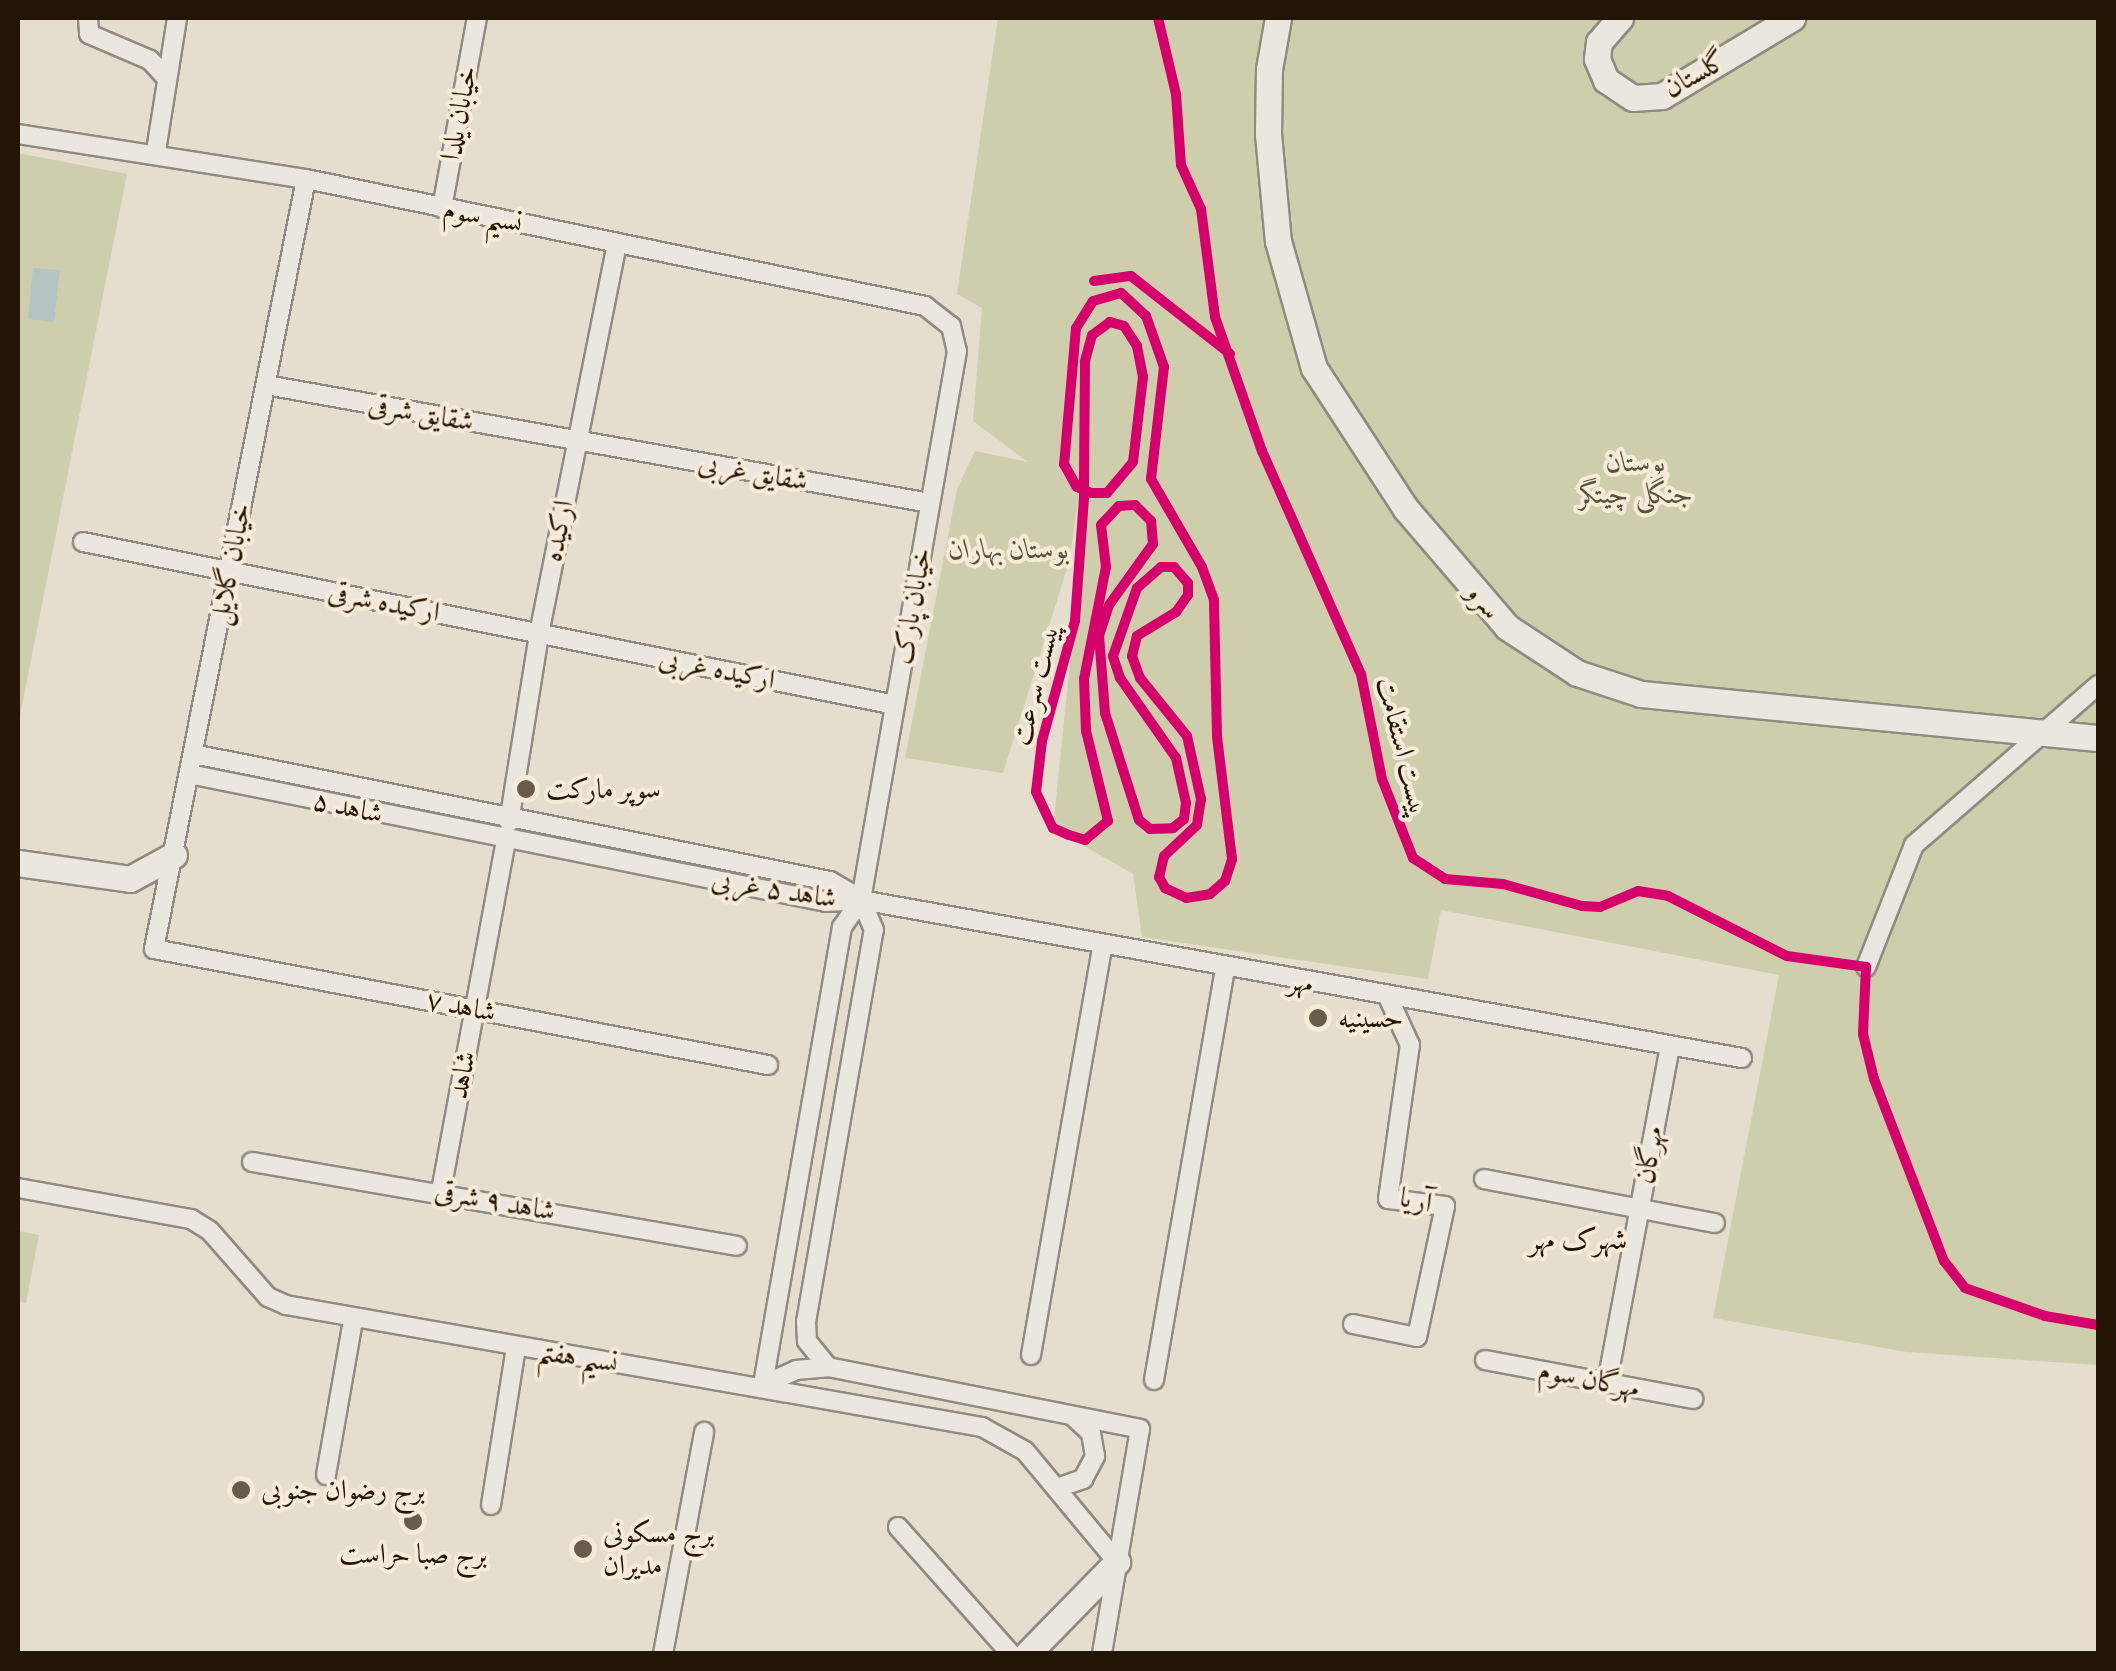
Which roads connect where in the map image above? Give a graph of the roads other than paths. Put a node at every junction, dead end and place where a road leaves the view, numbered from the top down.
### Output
1 (88, 18) edge
2 (177, 18) edge
3 (477, 18) edge
4 (1278, 18) edge
5 (1620, 18) edge
6 (1792, 18) edge
7 (167, 79) junction
8 (18, 134) edge
9 (156, 152) junction
10 (306, 178) junction
11 (442, 208) junction
12 (617, 243) junction
13 (944, 316) joint
14 (266, 384) junction
15 (576, 441) junction
16 (930, 503) junction
17 (83, 542) dead end
18 (229, 571) junction
19 (539, 634) junction
20 (2098, 685) edge
21 (895, 705) junction
22 (2041, 734) junction
23 (2098, 738) edge
24 (193, 754) junction
25 (189, 774) junction
26 (508, 831) junction
27 (174, 855) junction
28 (18, 863) edge
29 (861, 900) junction
30 (1103, 944) junction
31 (154, 949) joint
32 (1866, 967) dead end
33 (1225, 968) junction
34 (1388, 997) junction
35 (475, 1008) junction
36 (1670, 1046) junction
37 (1742, 1058) dead end
38 (768, 1065) dead end
39 (252, 1162) dead end
40 (1484, 1179) dead end
41 (18, 1188) edge
42 (441, 1191) junction
43 (1640, 1208) junction
44 (1715, 1223) dead end
45 (737, 1246) dead end
46 (352, 1320) junction
47 (1352, 1324) dead end
48 (516, 1347) junction
49 (1032, 1355) dead end
50 (1485, 1360) dead end
51 (828, 1368) junction
52 (1154, 1380) dead end
53 (1607, 1383) junction
54 (763, 1385) junction
55 (1693, 1399) dead end
56 (1074, 1417) junction
57 (704, 1432) dead end
58 (326, 1475) dead end
59 (1057, 1488) junction
60 (491, 1505) dead end
61 (898, 1527) dead end
62 (1117, 1562) junction
63 (663, 1654) edge
64 (1010, 1654) edge
65 (1027, 1654) edge
66 (1102, 1654) edge

1 - 7 street
2 - 7 street
3 - 11 street, خیابان یلدا
4 - 22 street, سرو
5 - 6 street, گلستان
7 - 9 street
8 - 9 street, نسیم سوم
9 - 10 street, نسیم سوم
10 - 11 street, نسیم سوم
10 - 14 street, خیابان گلایل
11 - 12 street, نسیم سوم
12 - 13 street, نسیم سوم
12 - 15 street, ارکیده
13 - 16 street, خیابان پارک
14 - 15 street, شقایق شرقی
14 - 18 street, خیابان گلایل
15 - 16 street, شقایق غربی
15 - 19 street, ارکیده
16 - 21 street, خیابان پارک
17 - 18 street
18 - 19 street, ارکیده شرقی
18 - 24 street, خیابان گلایل
19 - 21 street, ارکیده غربی
19 - 26 street, ارکیده
20 - 22 street
21 - 29 street, خیابان پارک
22 - 23 street, سرو
22 - 32 street
24 - 25 street, خیابان گلایل
24 - 26 street, شاهد ۵
25 - 26 street, شاهد ۵
25 - 27 street, خیابان گلایل
26 - 29 street, شاهد ۵ غربی
26 - 35 street, شاهد
27 - 28 street
27 - 31 street, خیابان گلایل
29 - 30 street, مهر
29 - 51 street, خیابان پارک
29 - 54 street, خیابان پارک
30 - 33 street, مهر
30 - 49 street
31 - 35 street, شاهد ۷
33 - 34 street, مهر
33 - 52 street
34 - 36 street, مهر
34 - 47 street, آریا
35 - 38 street, شاهد ۷
35 - 42 street, شاهد
36 - 37 street, مهر
36 - 43 street, مهرگان
39 - 42 street, شاهد ۹ شرقی
40 - 43 street
41 - 46 street, نسیم هفتم
42 - 45 street, شاهد ۹ شرقی
43 - 44 street
43 - 53 street, مهرگان
46 - 48 street, نسیم هفتم
46 - 58 street
48 - 54 street, نسیم هفتم
48 - 60 street
50 - 53 street, مهرگان سوم
51 - 54 street
51 - 56 street
53 - 55 street, مهرگان سوم
54 - 59 street, نسیم هفتم
56 - 59 street
56 - 62 street
57 - 63 street
59 - 62 street, نسیم هفتم
61 - 64 street
62 - 65 street
62 - 66 street

